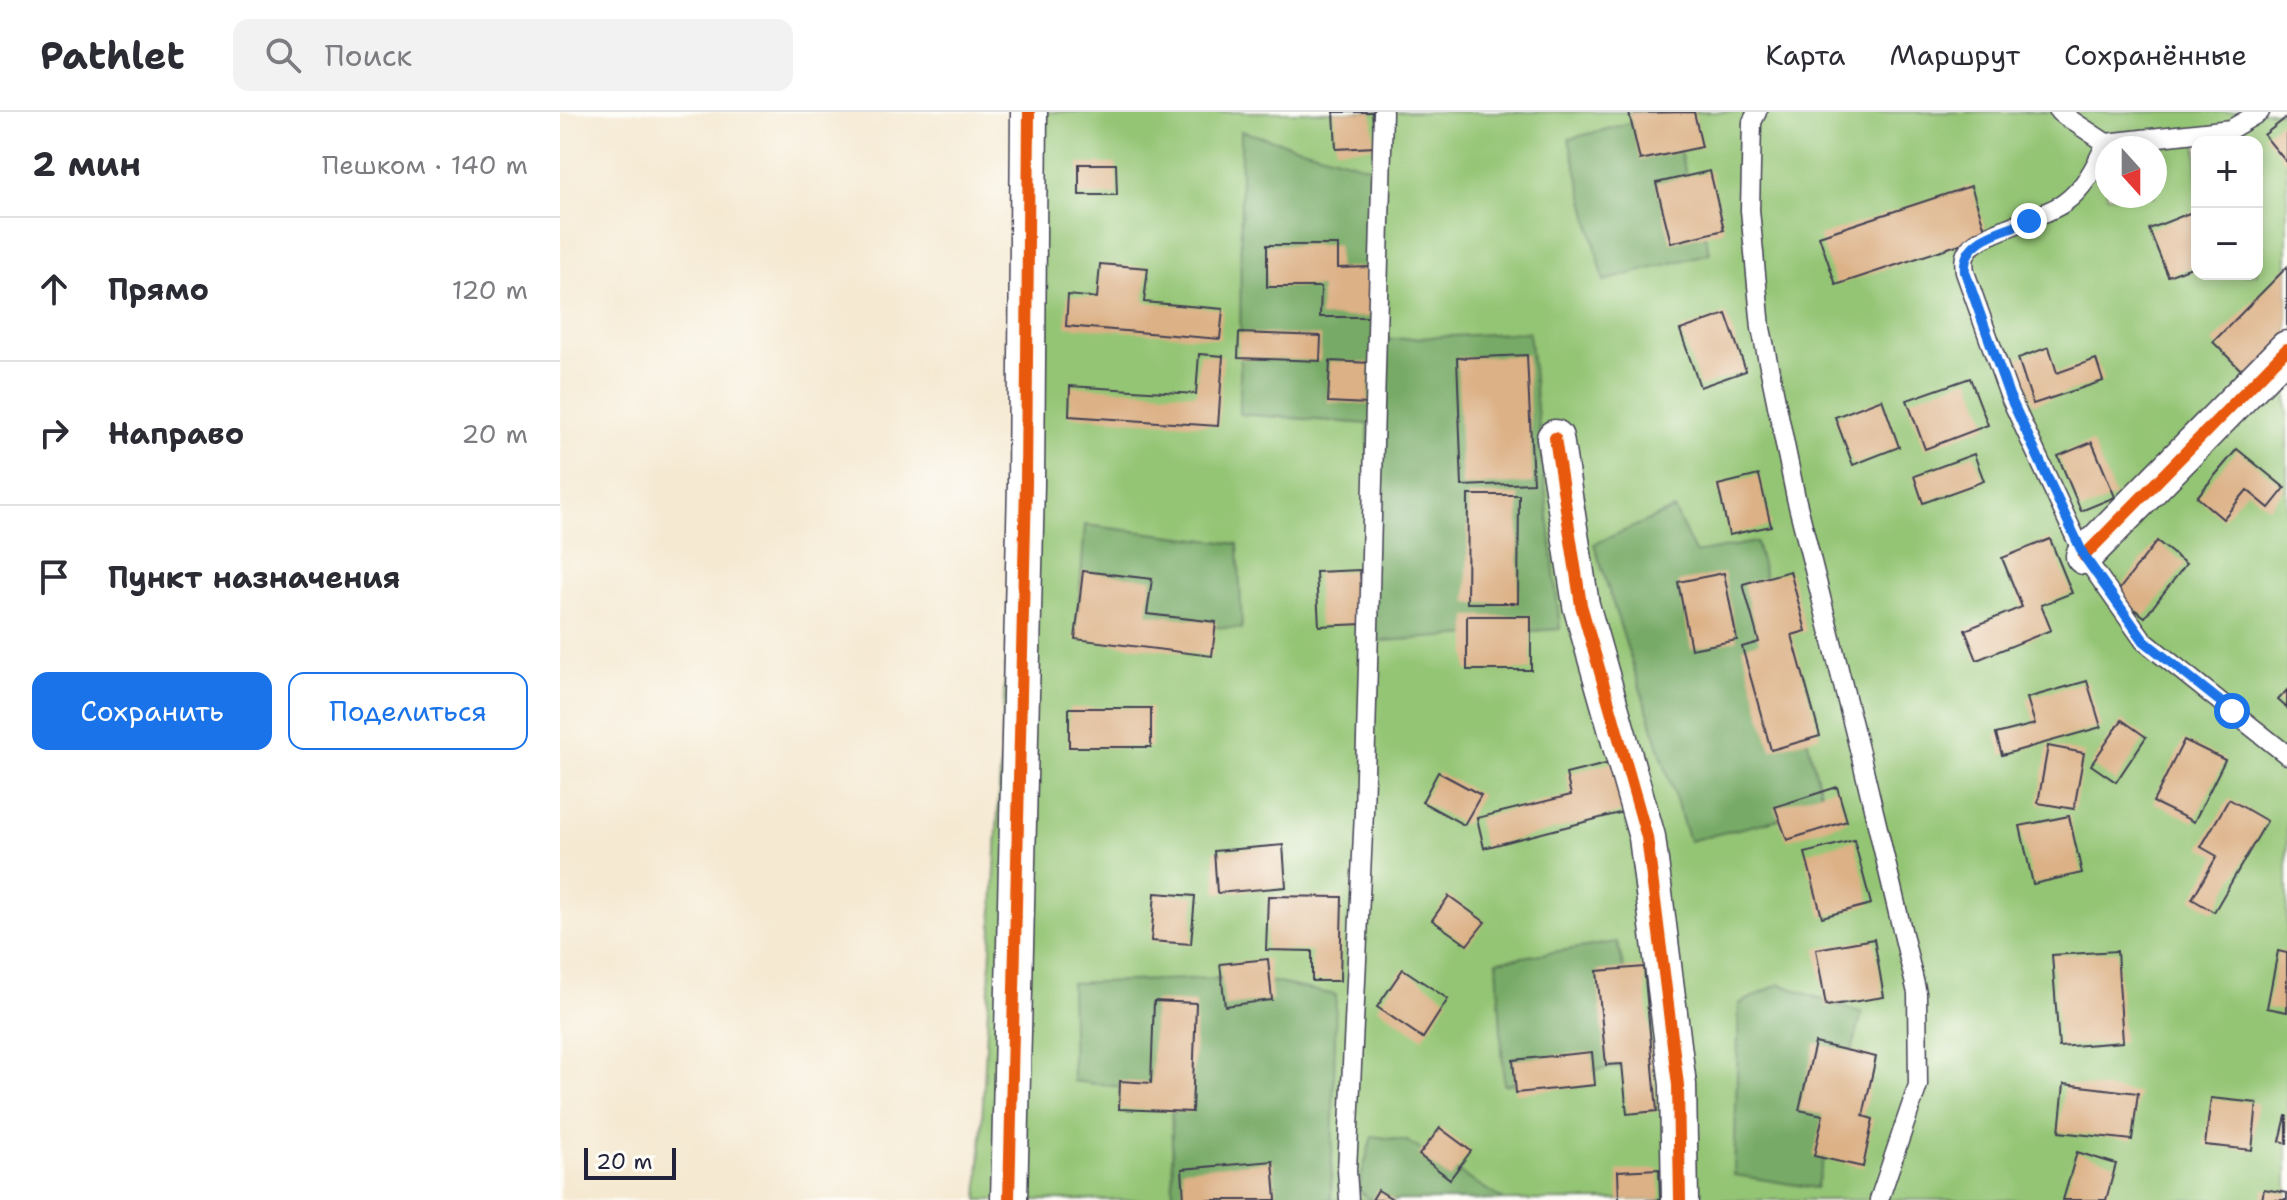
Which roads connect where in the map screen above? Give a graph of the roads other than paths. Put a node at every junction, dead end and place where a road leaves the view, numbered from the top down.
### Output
1 (1029, 112) edge
2 (1383, 112) edge
3 (1757, 112) edge
4 (2059, 112) edge
5 (2260, 112) edge
6 (2095, 136) edge
7 (2167, 136) edge
8 (2095, 168) edge
9 (2287, 349) edge
10 (1555, 438) dead end
11 (2084, 556) junction
12 (2287, 755) edge
13 (1009, 1200) edge
14 (1349, 1200) edge
15 (1680, 1200) edge
16 (1879, 1200) edge

1 - 13 street
2 - 14 lane
3 - 16 lane
4 - 6 lane
5 - 7 lane
8 - 11 lane
9 - 11 street
10 - 15 street
11 - 12 lane

